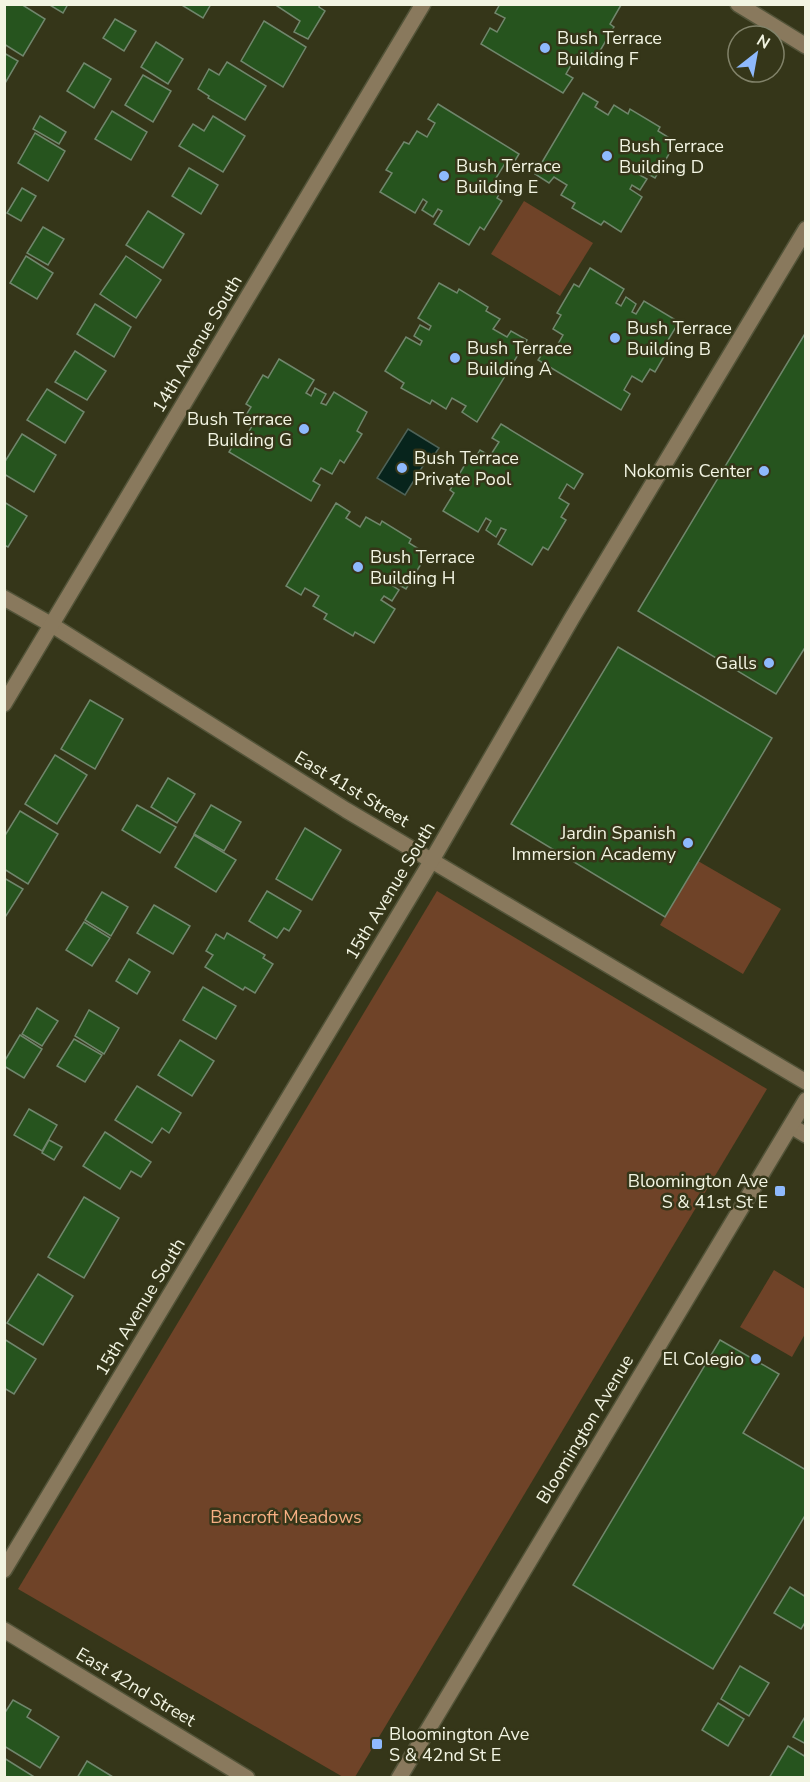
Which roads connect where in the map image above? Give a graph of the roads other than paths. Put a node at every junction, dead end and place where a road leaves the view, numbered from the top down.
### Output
1 (423, 4) edge
2 (738, 4) edge
3 (806, 46) edge
4 (806, 229) edge
5 (4, 598) edge
6 (52, 625) junction
7 (4, 704) edge
8 (432, 860) junction
9 (806, 1082) edge
10 (806, 1100) edge
11 (791, 1126) junction
12 (806, 1135) edge
13 (4, 1570) edge
14 (4, 1630) edge
15 (247, 1778) edge
16 (399, 1778) edge

1 - 6 street, 14th Avenue South
2 - 3 street
4 - 8 street, 15th Avenue South
5 - 6 street, East 41st Street
6 - 7 street, 14th Avenue South
6 - 8 street, East 41st Street
8 - 9 street, East 41st Street
8 - 13 street, 15th Avenue South
10 - 11 street, Bloomington Avenue
11 - 12 street
11 - 16 street, Bloomington Avenue
14 - 15 street, East 42nd Street

